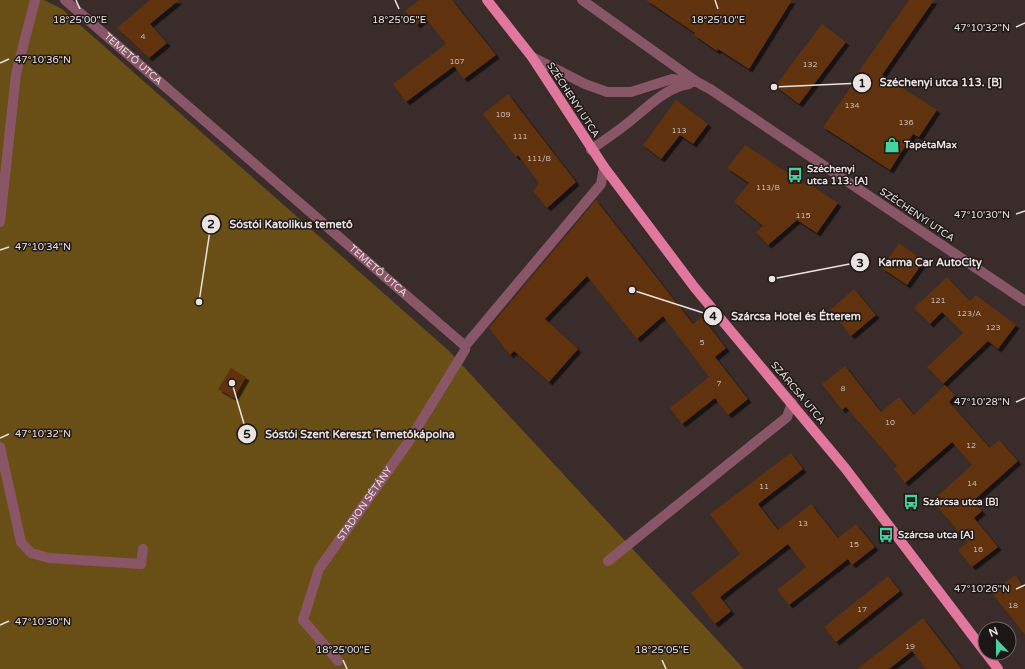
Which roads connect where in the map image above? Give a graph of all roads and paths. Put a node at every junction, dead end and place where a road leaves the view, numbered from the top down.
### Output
1 (35, 0) edge
2 (65, 0) edge
3 (487, 0) edge
4 (582, 0) edge
5 (532, 57) junction
6 (696, 82) junction
7 (592, 150) junction
8 (604, 168) junction
9 (0, 222) edge
10 (1025, 301) edge
11 (465, 346) junction
12 (792, 403) junction
13 (0, 447) edge
14 (143, 549) dead end
15 (608, 562) dead end
16 (977, 643) edge
17 (338, 661) dead end
18 (992, 661) edge
19 (998, 669) edge

1 - 9 street
2 - 11 street, TEMETŐ UTCA
3 - 5 main road, SZÉCHENYI UTCA
4 - 6 street, SZÉCHENYI UTCA
5 - 6 street, SZÉCHENYI UTCA
5 - 7 main road, SZÉCHENYI UTCA
6 - 7 street, SZÉCHENYI UTCA
6 - 10 street, SZÉCHENYI UTCA
7 - 8 main road, SZÁRCSA UTCA
8 - 11 street
8 - 12 main road, SZÁRCSA UTCA
11 - 17 street, STADION SÉTÁNY
12 - 15 street
12 - 16 main road, SZÁRCSA UTCA
13 - 14 street
18 - 19 main road, SZÁRCSA UTCA

